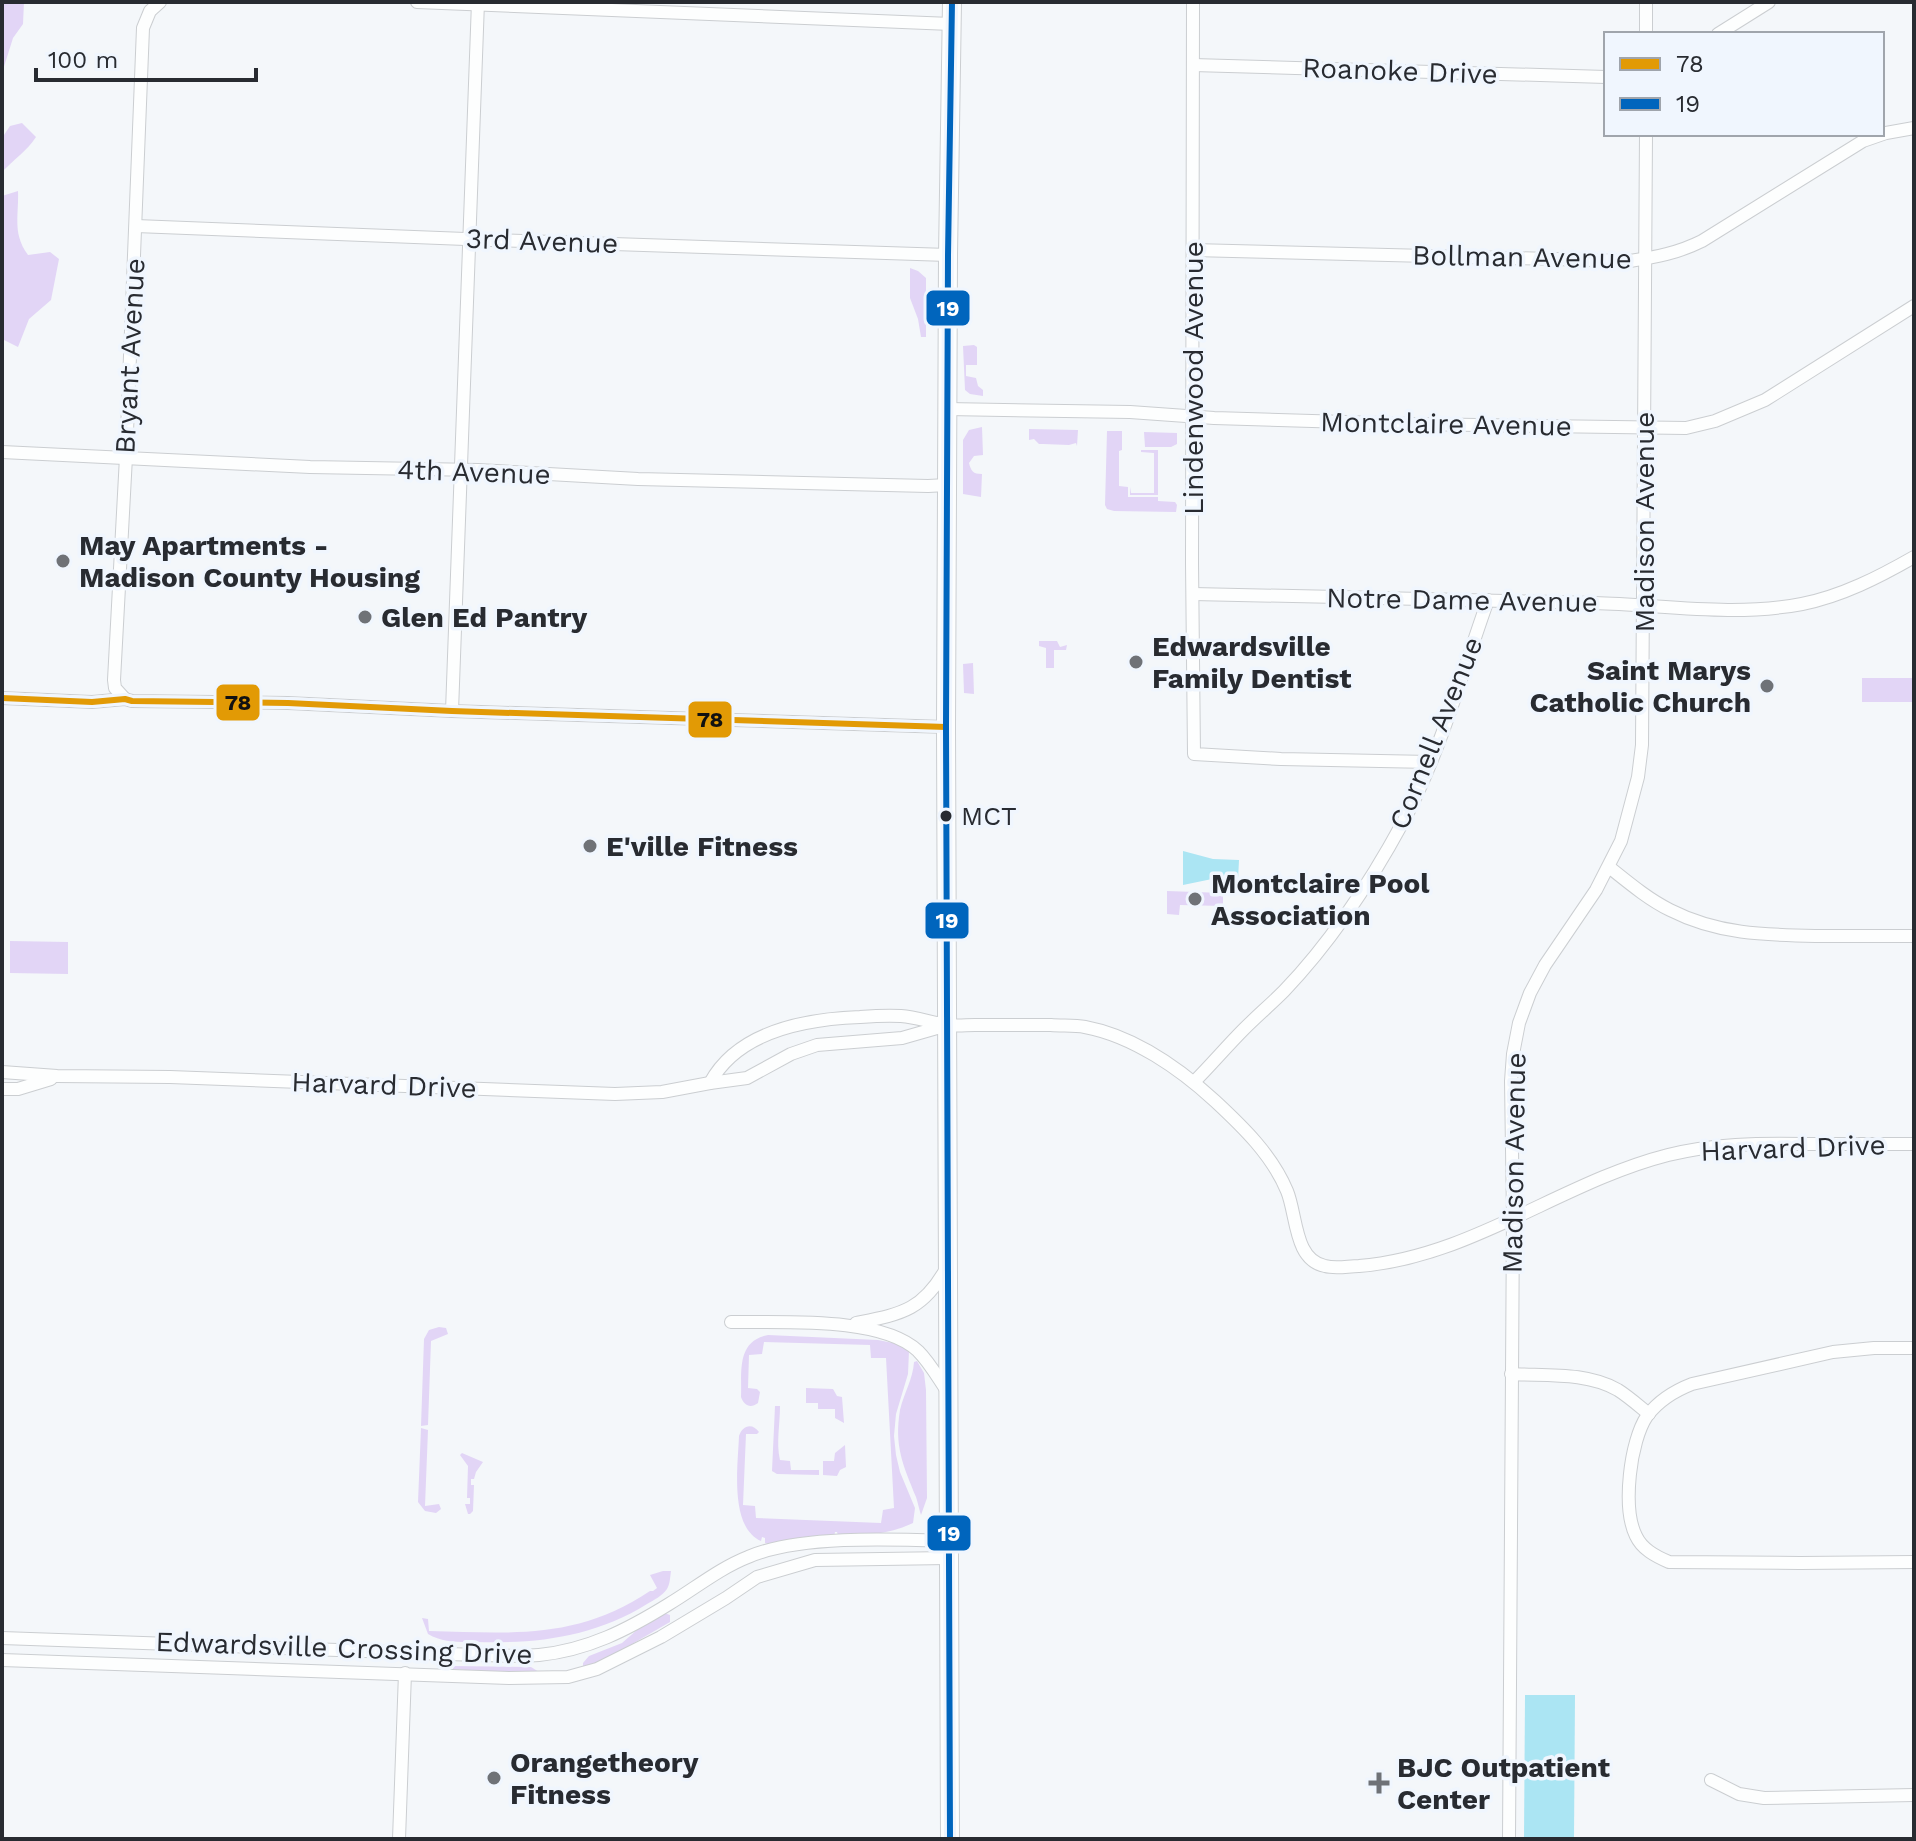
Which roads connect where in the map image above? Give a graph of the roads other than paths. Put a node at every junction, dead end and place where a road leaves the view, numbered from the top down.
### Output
1 (417, 2) edge
2 (952, 2) edge
3 (1193, 2) edge
4 (1646, 2) edge
5 (1769, 2) edge
6 (478, 3) edge
7 (155, 6) edge
8 (951, 24) junction
9 (1646, 32) edge
10 (1721, 32) edge
11 (1193, 65) junction
12 (1604, 77) edge
13 (1914, 128) edge
14 (1884, 134) edge
15 (1646, 136) edge
16 (1877, 136) edge
17 (136, 226) junction
18 (469, 239) junction
19 (1193, 250) junction
20 (948, 255) junction
21 (1646, 259) junction
22 (1914, 306) edge
23 (947, 409) junction
24 (1192, 416) junction
25 (1645, 429) junction
26 (2, 452) edge
27 (126, 457) junction
28 (461, 470) junction
29 (947, 485) junction
30 (1914, 557) edge
31 (1193, 594) junction
32 (1488, 600) junction
33 (1643, 606) junction
34 (2, 698) edge
35 (125, 699) junction
36 (452, 711) junction
37 (946, 727) junction
38 (1430, 762) junction
39 (1609, 867) junction
40 (1914, 936) edge
41 (947, 1025) junction
42 (2, 1072) edge
43 (57, 1076) junction
44 (1194, 1082) junction
45 (710, 1083) junction
46 (2, 1089) edge
47 (1914, 1144) edge
48 (1513, 1218) junction
49 (947, 1266) junction
50 (731, 1322) dead end
51 (848, 1325) junction
52 (1914, 1348) edge
53 (1511, 1374) junction
54 (947, 1391) junction
55 (1649, 1414) junction
56 (948, 1550) junction
57 (1914, 1562) edge
58 (2, 1638) edge
59 (2, 1660) edge
60 (405, 1673) junction
61 (1711, 1780) dead end
62 (1914, 1795) edge
63 (399, 1839) edge
64 (950, 1839) edge
65 (1509, 1839) edge

1 - 6 street
2 - 8 main road
3 - 11 street, Lindenwood Avenue
4 - 9 street
5 - 10 street
6 - 8 street
6 - 18 street
7 - 17 street, Bryant Avenue
8 - 20 main road
11 - 12 street, Roanoke Drive
11 - 19 street, Lindenwood Avenue
13 - 14 street, Bollman Avenue
15 - 21 street, Madison Avenue
16 - 21 street, Bollman Avenue
17 - 18 street, 3rd Avenue
17 - 27 street, Bryant Avenue
18 - 20 street, 3rd Avenue
18 - 28 street
19 - 21 street, Bollman Avenue
19 - 24 street, Lindenwood Avenue
20 - 23 main road
21 - 25 street, Madison Avenue
22 - 25 street, Montclaire Avenue
23 - 24 street, Montclaire Avenue
23 - 29 main road
24 - 25 street, Montclaire Avenue
24 - 31 street, Lindenwood Avenue
25 - 33 street, Madison Avenue
26 - 27 street, 4th Avenue
27 - 28 street, 4th Avenue
27 - 35 street, Bryant Avenue
28 - 29 street, 4th Avenue
28 - 36 street
29 - 37 main road
30 - 33 street, Notre Dame Avenue
31 - 32 street, Notre Dame Avenue
31 - 38 street, Lindenwood Avenue
32 - 33 street, Notre Dame Avenue
32 - 38 street, Cornell Avenue
33 - 39 street, Madison Avenue
34 - 35 street
35 - 36 street
36 - 37 street
37 - 41 main road
38 - 44 street, Cornell Avenue
39 - 40 street
39 - 48 street, Madison Avenue
41 - 44 street, Harvard Drive
41 - 45 street, Harvard Drive
41 - 45 street, Harvard Drive
41 - 49 main road
42 - 43 street, Harvard Drive
43 - 45 street, Harvard Drive
43 - 46 street, Harvard Drive
44 - 48 street, Harvard Drive
47 - 48 street, Harvard Drive
48 - 53 street, Madison Avenue
49 - 51 street
49 - 54 main road
50 - 51 street
51 - 54 street
52 - 55 street
53 - 55 street
53 - 65 street, Madison Avenue
54 - 56 main road
55 - 57 street
56 - 58 street, Edwardsville Crossing Drive
56 - 60 street, Edwardsville Crossing Drive
56 - 64 main road
59 - 60 street, Edwardsville Crossing Drive
60 - 63 street, Edwardsville Crossing Drive
61 - 62 street

